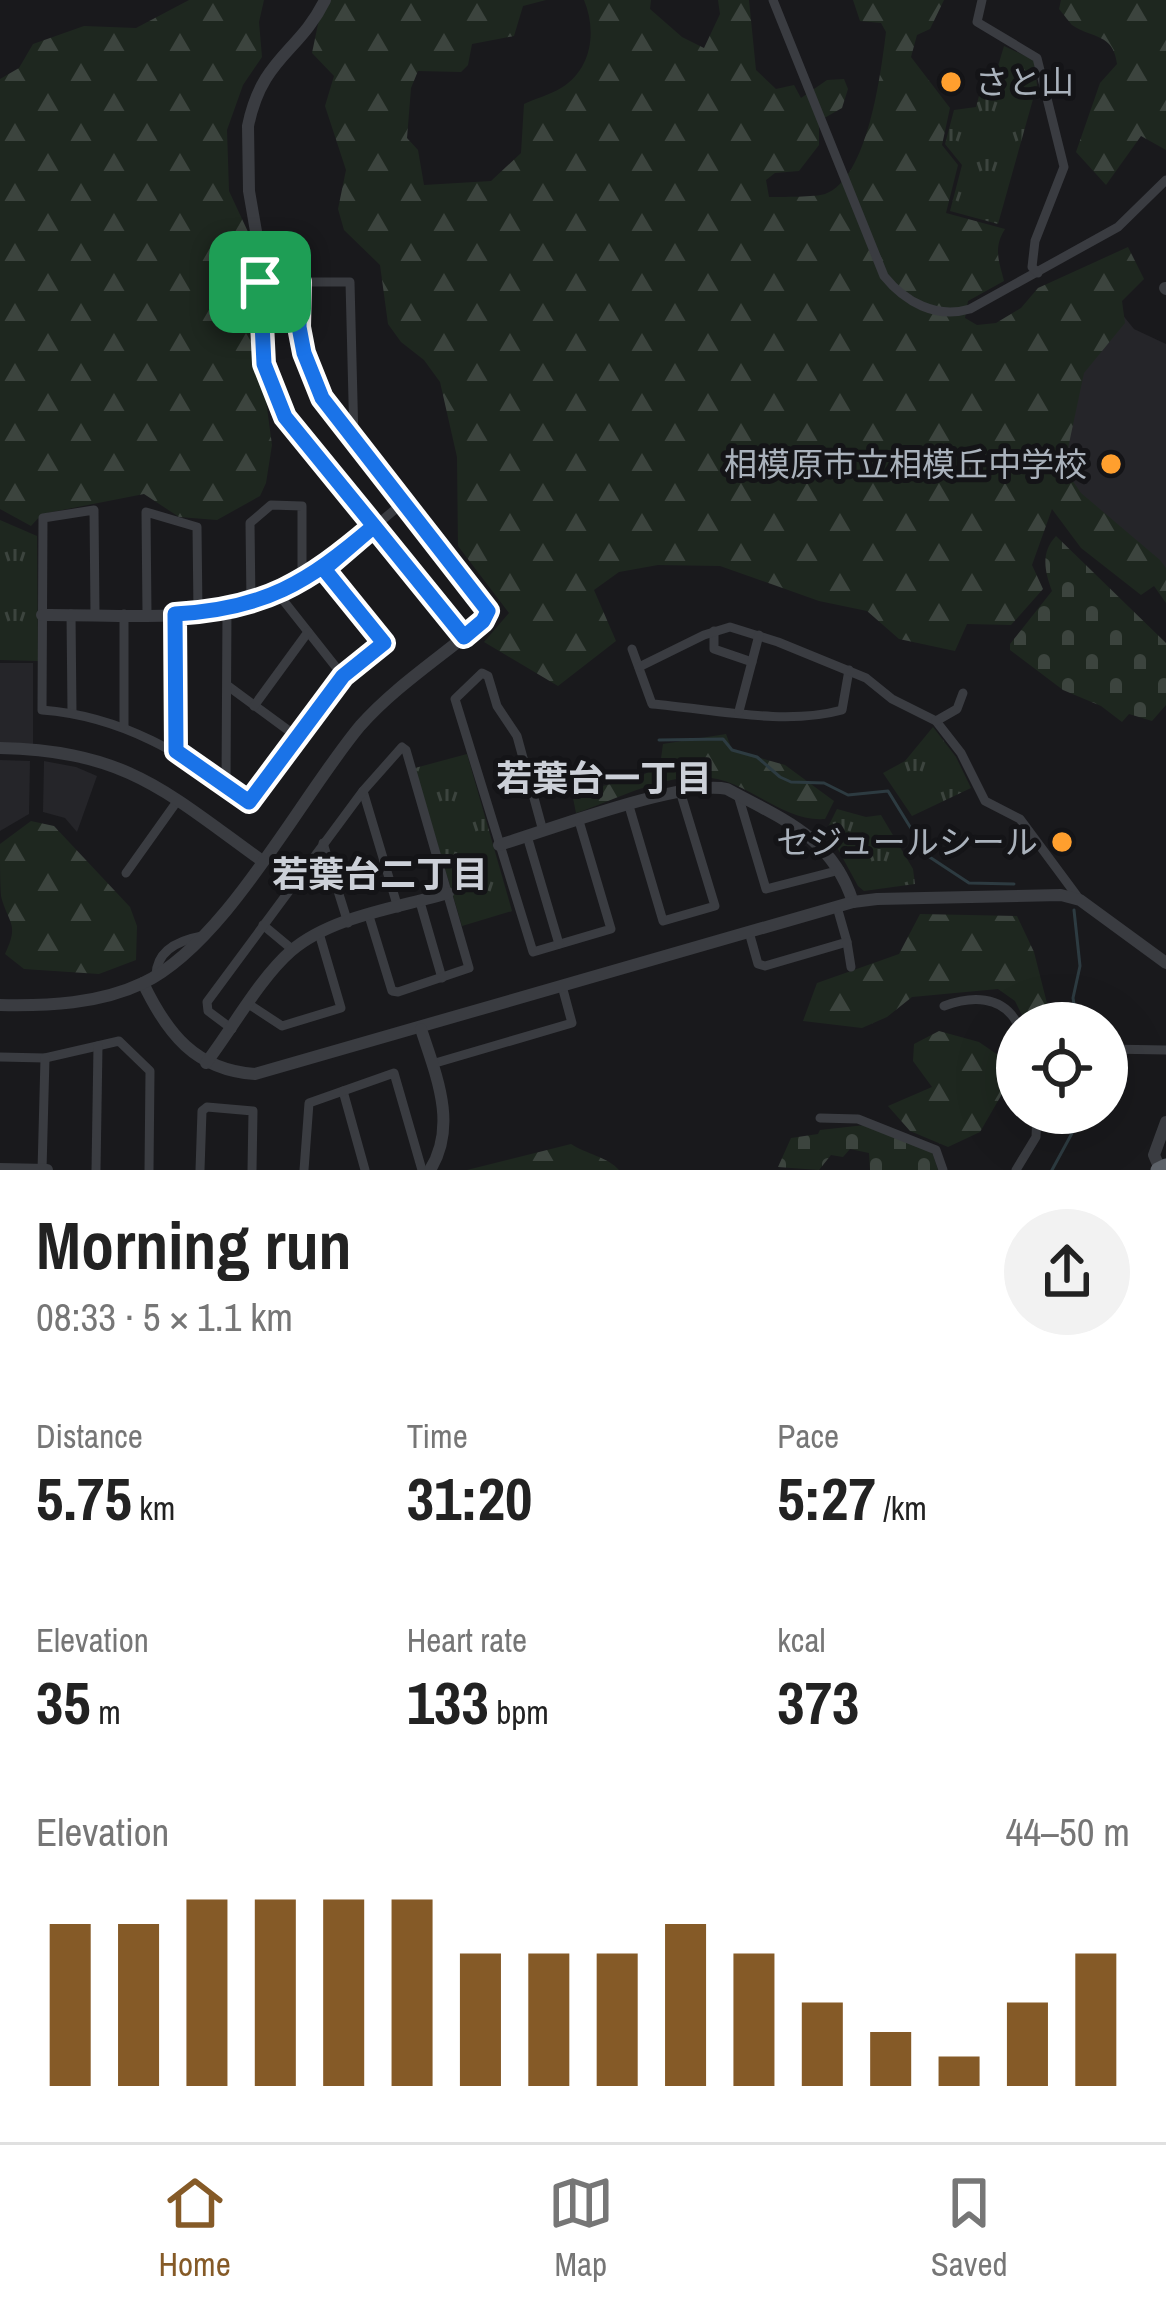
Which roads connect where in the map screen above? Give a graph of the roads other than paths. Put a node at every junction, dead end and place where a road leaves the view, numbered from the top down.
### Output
1 (325, 0) edge
2 (773, 0) edge
3 (982, 0) edge
4 (1166, 180) edge
5 (1038, 273) junction
6 (260, 282) junction
7 (300, 282) junction
8 (354, 440) junction
9 (404, 502) junction
10 (374, 526) junction
11 (324, 569) junction
12 (302, 583) junction
13 (279, 595) junction
14 (250, 604) junction
15 (227, 610) junction
16 (198, 613) junction
17 (71, 614) junction
18 (95, 614) junction
19 (124, 614) junction
20 (147, 614) junction
21 (175, 614) junction
22 (42, 615) junction
23 (713, 631) junction
24 (308, 632) junction
25 (759, 635) junction
26 (464, 637) junction
27 (632, 649) dead end
28 (752, 662) junction
29 (638, 667) junction
30 (849, 670) junction
31 (343, 676) junction
32 (227, 686) junction
33 (963, 693) dead end
34 (254, 706) junction
35 (740, 711) junction
36 (72, 712) junction
37 (936, 721) junction
38 (124, 726) junction
39 (296, 736) junction
40 (0, 748) edge
41 (176, 751) junction
42 (226, 785) junction
43 (363, 790) junction
44 (680, 791) junction
45 (738, 795) junction
46 (178, 800) junction
47 (629, 806) junction
48 (578, 820) junction
49 (543, 831) junction
50 (527, 836) junction
51 (323, 843) junction
52 (499, 845) junction
53 (262, 860) junction
54 (841, 870) junction
55 (127, 873) dead end
56 (448, 893) junction
57 (1080, 900) junction
58 (419, 902) junction
59 (853, 902) junction
60 (837, 907) junction
61 (398, 908) junction
62 (369, 916) junction
63 (348, 922) junction
64 (263, 926) junction
65 (749, 932) junction
66 (319, 933) junction
67 (847, 942) junction
68 (560, 944) junction
69 (293, 950) junction
70 (1166, 963) edge
71 (851, 967) dead end
72 (150, 979) junction
73 (442, 979) junction
74 (562, 986) junction
75 (996, 1002) edge
76 (0, 1005) edge
77 (250, 1005) junction
78 (944, 1006) dead end
79 (232, 1029) junction
80 (421, 1029) junction
81 (98, 1046) junction
82 (1128, 1049) edge
83 (1166, 1050) edge
84 (0, 1057) edge
85 (45, 1058) junction
86 (206, 1063) junction
87 (432, 1064) junction
88 (343, 1091) junction
89 (820, 1118) dead end
90 (1166, 1122) edge
91 (1036, 1134) edge
92 (1161, 1168) edge
93 (0, 1169) edge
94 (21, 1170) edge
95 (45, 1170) edge
96 (96, 1170) edge
97 (149, 1170) edge
98 (200, 1170) edge
99 (252, 1170) edge
100 (304, 1170) edge
101 (365, 1170) edge
102 (426, 1170) edge
103 (943, 1170) edge
104 (1016, 1170) edge

1 - 6 street
2 - 5 street
3 - 5 street
4 - 5 street
6 - 7 street
6 - 10 street
7 - 8 street
7 - 8 street
8 - 9 street
9 - 10 street
9 - 26 street
10 - 11 street
10 - 26 street
11 - 12 street
11 - 31 street
12 - 13 street
12 - 14 street
13 - 14 street
13 - 24 street
14 - 15 street
15 - 16 street
15 - 32 street
16 - 20 street
16 - 21 street
17 - 18 street
17 - 22 street
17 - 36 street
18 - 19 street
18 - 22 street
19 - 20 street
19 - 38 street
20 - 21 street
21 - 41 street
22 - 36 street
23 - 25 street
23 - 28 street
23 - 29 street
24 - 31 street
24 - 34 street
25 - 28 street
25 - 30 street
26 - 53 street
27 - 29 street
28 - 35 street
29 - 35 street
30 - 35 street
30 - 37 street
31 - 39 street
32 - 34 street
32 - 42 street
33 - 37 street
34 - 39 street
36 - 38 street
37 - 57 street
38 - 41 street
39 - 42 street
40 - 46 street
41 - 42 street
43 - 51 street
43 - 56 street
43 - 61 street
44 - 45 street
44 - 47 street
44 - 47 street
45 - 54 street
45 - 54 street
46 - 53 street
46 - 55 street
47 - 48 street
48 - 49 street
48 - 68 street
49 - 50 street
49 - 52 street
50 - 52 street
50 - 68 street
51 - 63 street
51 - 64 street
52 - 68 street
53 - 72 street
54 - 59 street
56 - 58 street
56 - 73 street
57 - 59 street
57 - 70 street
58 - 61 street
58 - 73 street
59 - 60 street
60 - 65 street
60 - 67 street
61 - 62 street
62 - 63 street
62 - 73 street
63 - 66 street
64 - 69 street
64 - 79 street
65 - 67 street
65 - 74 street
66 - 69 street
66 - 77 street
67 - 71 street
69 - 77 street
72 - 76 street
72 - 86 street
74 - 80 street
74 - 87 street
75 - 78 street
77 - 79 street
79 - 86 street
80 - 86 street
80 - 87 street
81 - 85 street
81 - 96 street
81 - 97 street
82 - 83 street
84 - 85 street
85 - 95 street
87 - 102 street
88 - 100 street
88 - 101 street
88 - 102 street
89 - 103 street
90 - 92 street
91 - 104 street
93 - 94 street
94 - 95 street
98 - 99 street

